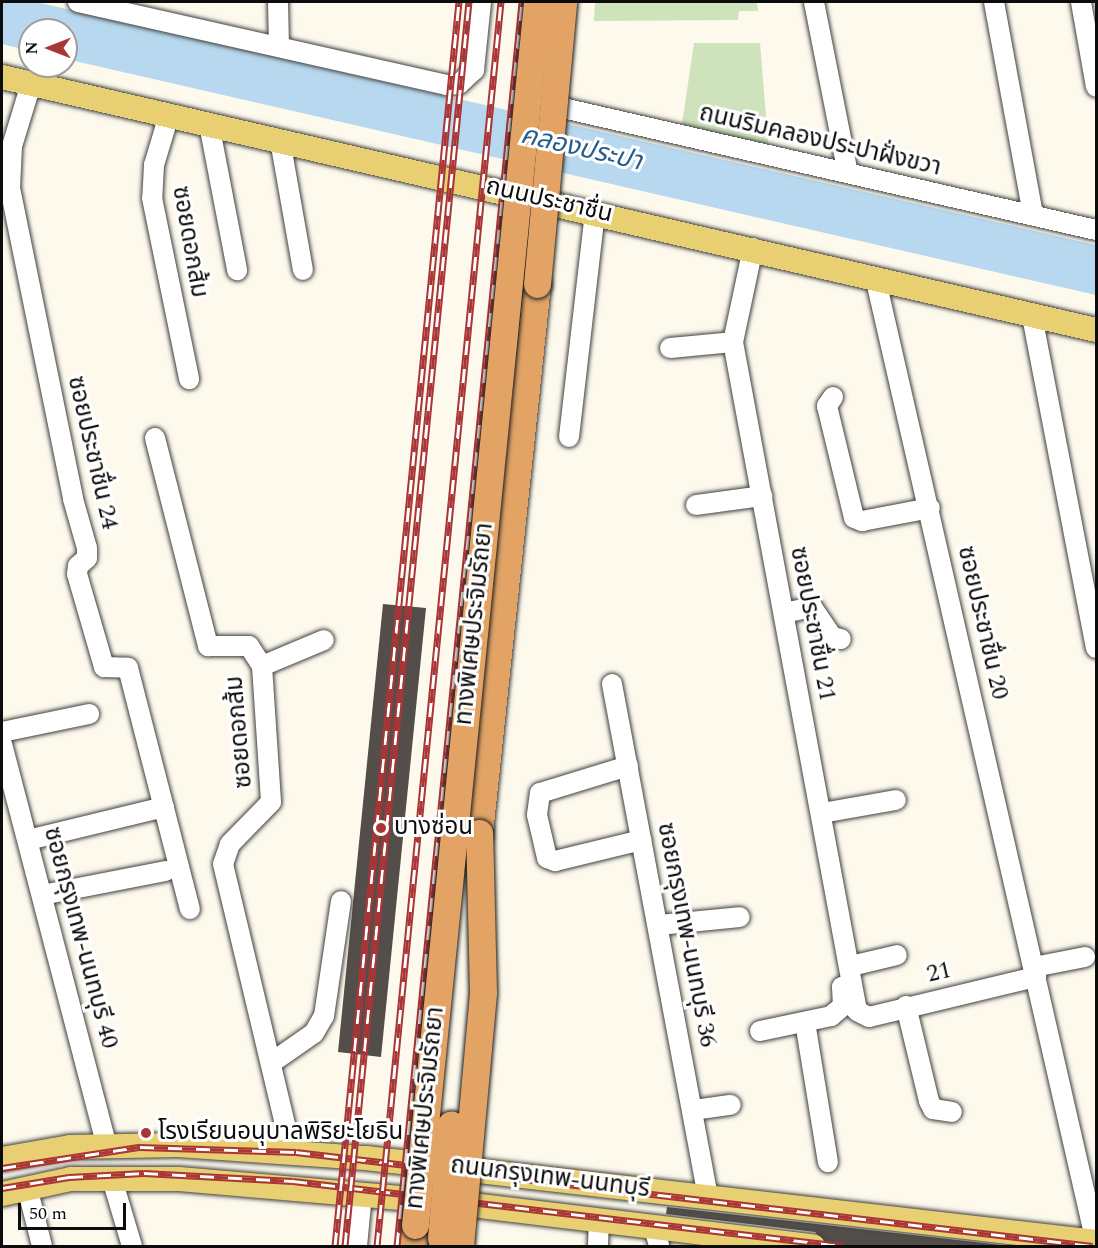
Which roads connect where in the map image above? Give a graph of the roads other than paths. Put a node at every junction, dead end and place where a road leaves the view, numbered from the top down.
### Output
1 (78, 2) edge
2 (278, 2) edge
3 (481, 2) edge
4 (537, 2) edge
5 (563, 2) edge
6 (814, 2) edge
7 (994, 2) edge
8 (1081, 2) edge
9 (279, 47) junction
10 (2, 77) edge
11 (31, 84) junction
12 (1096, 87) edge
13 (532, 101) dead end
14 (169, 115) junction
15 (209, 124) junction
16 (280, 140) junction
17 (848, 173) junction
18 (554, 202) junction
19 (595, 212) junction
20 (1033, 215) junction
21 (1096, 230) edge
22 (753, 248) junction
23 (237, 270) dead end
24 (303, 270) dead end
25 (876, 281) junction
26 (1032, 316) junction
27 (1096, 330) edge
28 (733, 342) junction
29 (670, 348) dead end
30 (189, 379) dead end
31 (833, 397) dead end
32 (568, 437) dead end
33 (155, 438) dead end
34 (762, 496) junction
35 (696, 506) dead end
36 (930, 508) junction
37 (784, 613) junction
38 (841, 639) dead end
39 (324, 640) dead end
40 (1096, 648) edge
41 (262, 666) junction
42 (612, 684) dead end
43 (89, 714) dead end
44 (2, 732) edge
45 (2, 744) edge
46 (628, 766) junction
47 (896, 800) dead end
48 (164, 807) junction
49 (822, 813) junction
50 (478, 833) junction
51 (28, 840) junction
52 (642, 840) junction
53 (166, 871) dead end
54 (42, 895) junction
55 (341, 901) dead end
56 (190, 909) dead end
57 (740, 917) dead end
58 (659, 925) junction
59 (897, 954) dead end
60 (1084, 957) dead end
61 (1035, 972) junction
62 (846, 973) junction
63 (906, 1006) junction
64 (857, 1011) joint
65 (805, 1022) junction
66 (760, 1031) dead end
67 (271, 1063) junction
68 (731, 1105) dead end
69 (694, 1110) junction
70 (952, 1112) dead end
71 (107, 1146) junction
72 (292, 1153) junction
73 (2, 1159) edge
74 (828, 1162) dead end
75 (453, 1166) junction
76 (112, 1179) junction
77 (27, 1187) junction
78 (2, 1194) edge
79 (362, 1194) junction
80 (708, 1197) junction
81 (447, 1202) junction
82 (821, 1210) junction
83 (599, 1222) junction
84 (656, 1238) edge
85 (724, 1241) edge
86 (1096, 1242) edge
87 (42, 1246) edge
88 (132, 1246) edge
89 (357, 1246) edge
90 (412, 1246) edge
91 (440, 1246) edge
92 (460, 1246) edge
93 (598, 1246) edge
94 (815, 1246) edge

1 - 9 street
2 - 9 street
3 - 9 street
4 - 90 highway, ทางพิเศษประจิมรัถยา, bridge
5 - 50 highway, ทางพิเศษประจิมรัถยา, bridge
6 - 17 street
7 - 20 street
8 - 12 street
10 - 11 main road, ถนนประชาชื่น
11 - 14 main road, ถนนประชาชื่น
11 - 48 street, ซอยประชาชื่น 24
13 - 17 street, ถนนริมคลองประปาฝั่งขวา
14 - 15 main road, ถนนประชาชื่น
14 - 30 street, ซอยดอกส้ม
15 - 16 main road, ถนนประชาชื่น
15 - 23 street
16 - 18 main road, ถนนประชาชื่น
16 - 24 street
17 - 20 street, ถนนริมคลองประปาฝั่งขวา
18 - 19 main road, ถนนประชาชื่น
18 - 75 street
19 - 22 main road, ถนนประชาชื่น
19 - 32 street
20 - 21 street, ถนนริมคลองประปาฝั่งขวา
22 - 25 main road, ถนนประชาชื่น
22 - 28 street, ซอยประชาชื่น 21
25 - 26 main road, ถนนประชาชื่น
25 - 36 street, ซอยประชาชื่น 20
26 - 27 main road, ถนนประชาชื่น
26 - 40 street
28 - 29 street
28 - 34 street, ซอยประชาชื่น 21
31 - 36 street
33 - 41 street, ซอยดอกส้ม
34 - 35 street
34 - 37 street, ซอยประชาชื่น 21
36 - 61 street, ซอยประชาชื่น 20
37 - 38 street
37 - 49 street, ซอยประชาชื่น 21
39 - 41 street
41 - 67 street, ซอยดอกส้ม
42 - 46 street, ซอยกรุงเทพ-นนทบุรี 36
43 - 44 street
45 - 51 street, ซอยกรุงเทพ-นนทบุรี 40
46 - 52 street, ซอยกรุงเทพ-นนทบุรี 36
46 - 52 street
47 - 49 street
48 - 51 street
48 - 56 street, ซอยประชาชื่น 24
49 - 62 street, ซอยประชาชื่น 21
50 - 91 highway, ทางพิเศษประจิมรัถยา, bridge
50 - 92 highway, bridge
51 - 54 street, ซอยกรุงเทพ-นนทบุรี 40
52 - 58 street, ซอยกรุงเทพ-นนทบุรี 36
53 - 54 street
54 - 71 street, ซอยกรุงเทพ-นนทบุรี 40
55 - 67 street
57 - 58 street
58 - 69 street, ซอยกรุงเทพ-นนทบุรี 36
59 - 62 street
60 - 61 street, 21
61 - 63 street, 21
61 - 86 street, ซอยประชาชื่น 20
62 - 64 street, ซอยประชาชื่น 21
62 - 65 street
63 - 64 street, 21
63 - 70 street
65 - 66 street
65 - 74 street
67 - 72 street, ซอยดอกส้ม
68 - 69 street
69 - 80 street, ซอยกรุงเทพ-นนทบุรี 36
71 - 72 main road, ถนนกรุงเทพ-นนทบุรี
71 - 73 main road, ถนนกรุงเทพ-นนทบุรี
72 - 75 main road, ถนนกรุงเทพ-นนทบุรี
75 - 80 main road, ถนนกรุงเทพ-นนทบุรี
75 - 81 main road
76 - 77 main road, ถนนกรุงเทพ-นนทบุรี
76 - 79 main road, ถนนกรุงเทพ-นนทบุรี
76 - 88 street
77 - 78 main road, ถนนกรุงเทพ-นนทบุรี
77 - 87 street
79 - 81 main road, ถนนกรุงเทพ-นนทบุรี
79 - 89 street
80 - 82 main road, ถนนกรุงเทพ-นนทบุรี
81 - 83 main road, ถนนกรุงเทพ-นนทบุรี
81 - 91 main road
82 - 86 main road, ถนนกรุงเทพ-นนทบุรี
82 - 94 main road
83 - 84 main road, ถนนกรุงเทพ-นนทบุรี
83 - 93 street
84 - 85 main road, ถนนกรุงเทพ-นนทบุรี
85 - 94 main road, ถนนกรุงเทพ-นนทบุรี

